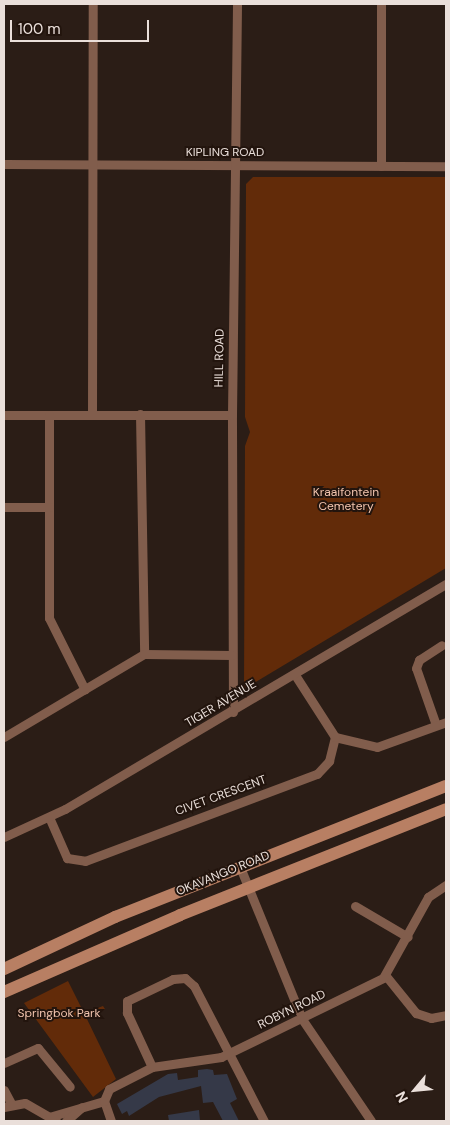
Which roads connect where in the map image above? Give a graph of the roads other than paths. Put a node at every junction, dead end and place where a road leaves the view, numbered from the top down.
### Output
1 (93, 4) edge
2 (236, 4) edge
3 (381, 4) edge
4 (4, 164) edge
5 (93, 164) junction
6 (236, 166) junction
7 (381, 166) junction
8 (446, 166) edge
9 (4, 414) edge
10 (92, 414) junction
11 (140, 414) junction
12 (49, 415) junction
13 (232, 415) junction
14 (4, 506) edge
15 (49, 507) junction
16 (446, 584) edge
17 (442, 645) dead end
18 (144, 654) junction
19 (232, 655) junction
20 (295, 675) junction
21 (85, 690) junction
22 (233, 712) junction
23 (446, 722) edge
24 (436, 725) junction
25 (4, 736) edge
26 (335, 737) junction
27 (446, 786) edge
28 (446, 809) edge
29 (49, 817) junction
30 (4, 837) edge
31 (240, 867) junction
32 (446, 885) edge
33 (248, 888) junction
34 (355, 906) dead end
35 (408, 937) junction
36 (4, 969) edge
37 (386, 976) junction
38 (4, 992) edge
39 (446, 1014) edge
40 (302, 1019) junction
41 (228, 1053) junction
42 (4, 1063) edge
43 (152, 1067) junction
44 (70, 1087) dead end
45 (4, 1090) edge
46 (104, 1099) junction
47 (7, 1105) edge
48 (82, 1107) junction
49 (53, 1119) edge
50 (66, 1121) edge
51 (111, 1121) edge
52 (264, 1121) edge
53 (371, 1121) edge

1 - 5 street
2 - 6 street, HILL ROAD
3 - 7 street
4 - 5 street, KIPLING ROAD
5 - 6 street, KIPLING ROAD
5 - 10 street
6 - 7 street, KIPLING ROAD
6 - 13 street, HILL ROAD
7 - 8 street, KIPLING ROAD
9 - 12 street
10 - 11 street
10 - 12 street
11 - 13 street
11 - 18 street
12 - 15 street
13 - 19 street, HILL ROAD
14 - 15 street
15 - 21 street
16 - 20 street, TIGER AVENUE
17 - 24 street
18 - 19 street
18 - 21 street
19 - 22 street, HILL ROAD
20 - 22 street, TIGER AVENUE
20 - 26 street
21 - 25 street
22 - 29 street, TIGER AVENUE
23 - 24 street
24 - 26 street
26 - 29 street, CIVET CRESCENT
27 - 31 main road, OKAVANGO ROAD
28 - 33 main road, OKAVANGO ROAD
29 - 30 street, TIGER AVENUE
31 - 33 street
31 - 36 main road, OKAVANGO ROAD
32 - 35 street
33 - 38 main road, OKAVANGO ROAD
33 - 40 street
34 - 35 street
35 - 37 street
37 - 39 street
37 - 40 street, ROBYN ROAD
40 - 41 street, ROBYN ROAD
40 - 53 street
41 - 43 street, ROBYN ROAD
41 - 43 street
41 - 52 street
42 - 44 street
43 - 46 street, ROBYN ROAD
45 - 47 street
46 - 48 street
46 - 51 street
47 - 49 street
48 - 49 street
48 - 50 street

